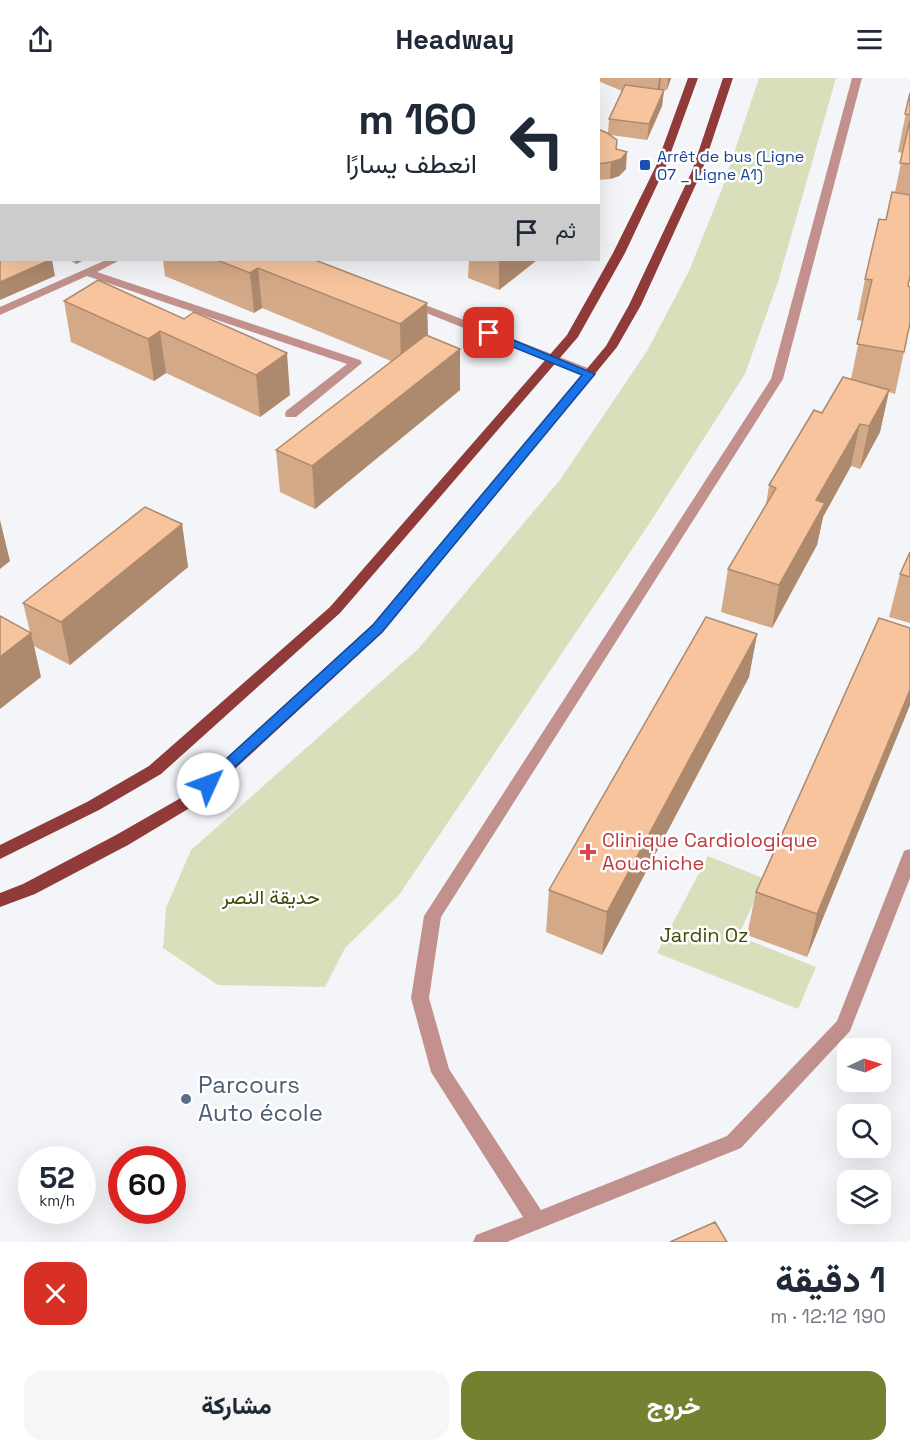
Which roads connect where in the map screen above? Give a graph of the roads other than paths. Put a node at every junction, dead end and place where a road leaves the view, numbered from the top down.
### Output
1 (693, 78) edge
2 (728, 78) edge
3 (857, 78) edge
4 (112, 261) edge
5 (87, 272) junction
6 (398, 298) edge
7 (0, 311) edge
8 (554, 358) junction
9 (589, 374) junction
10 (291, 414) dead end
11 (0, 853) edge
12 (910, 856) edge
13 (0, 900) edge
14 (536, 1221) junction
15 (483, 1242) edge

1 - 8 main road
2 - 9 main road
3 - 14 street
4 - 5 street
5 - 7 street
5 - 10 street
6 - 8 street
8 - 9 street
8 - 11 main road
9 - 13 main road
12 - 14 street
14 - 15 street

